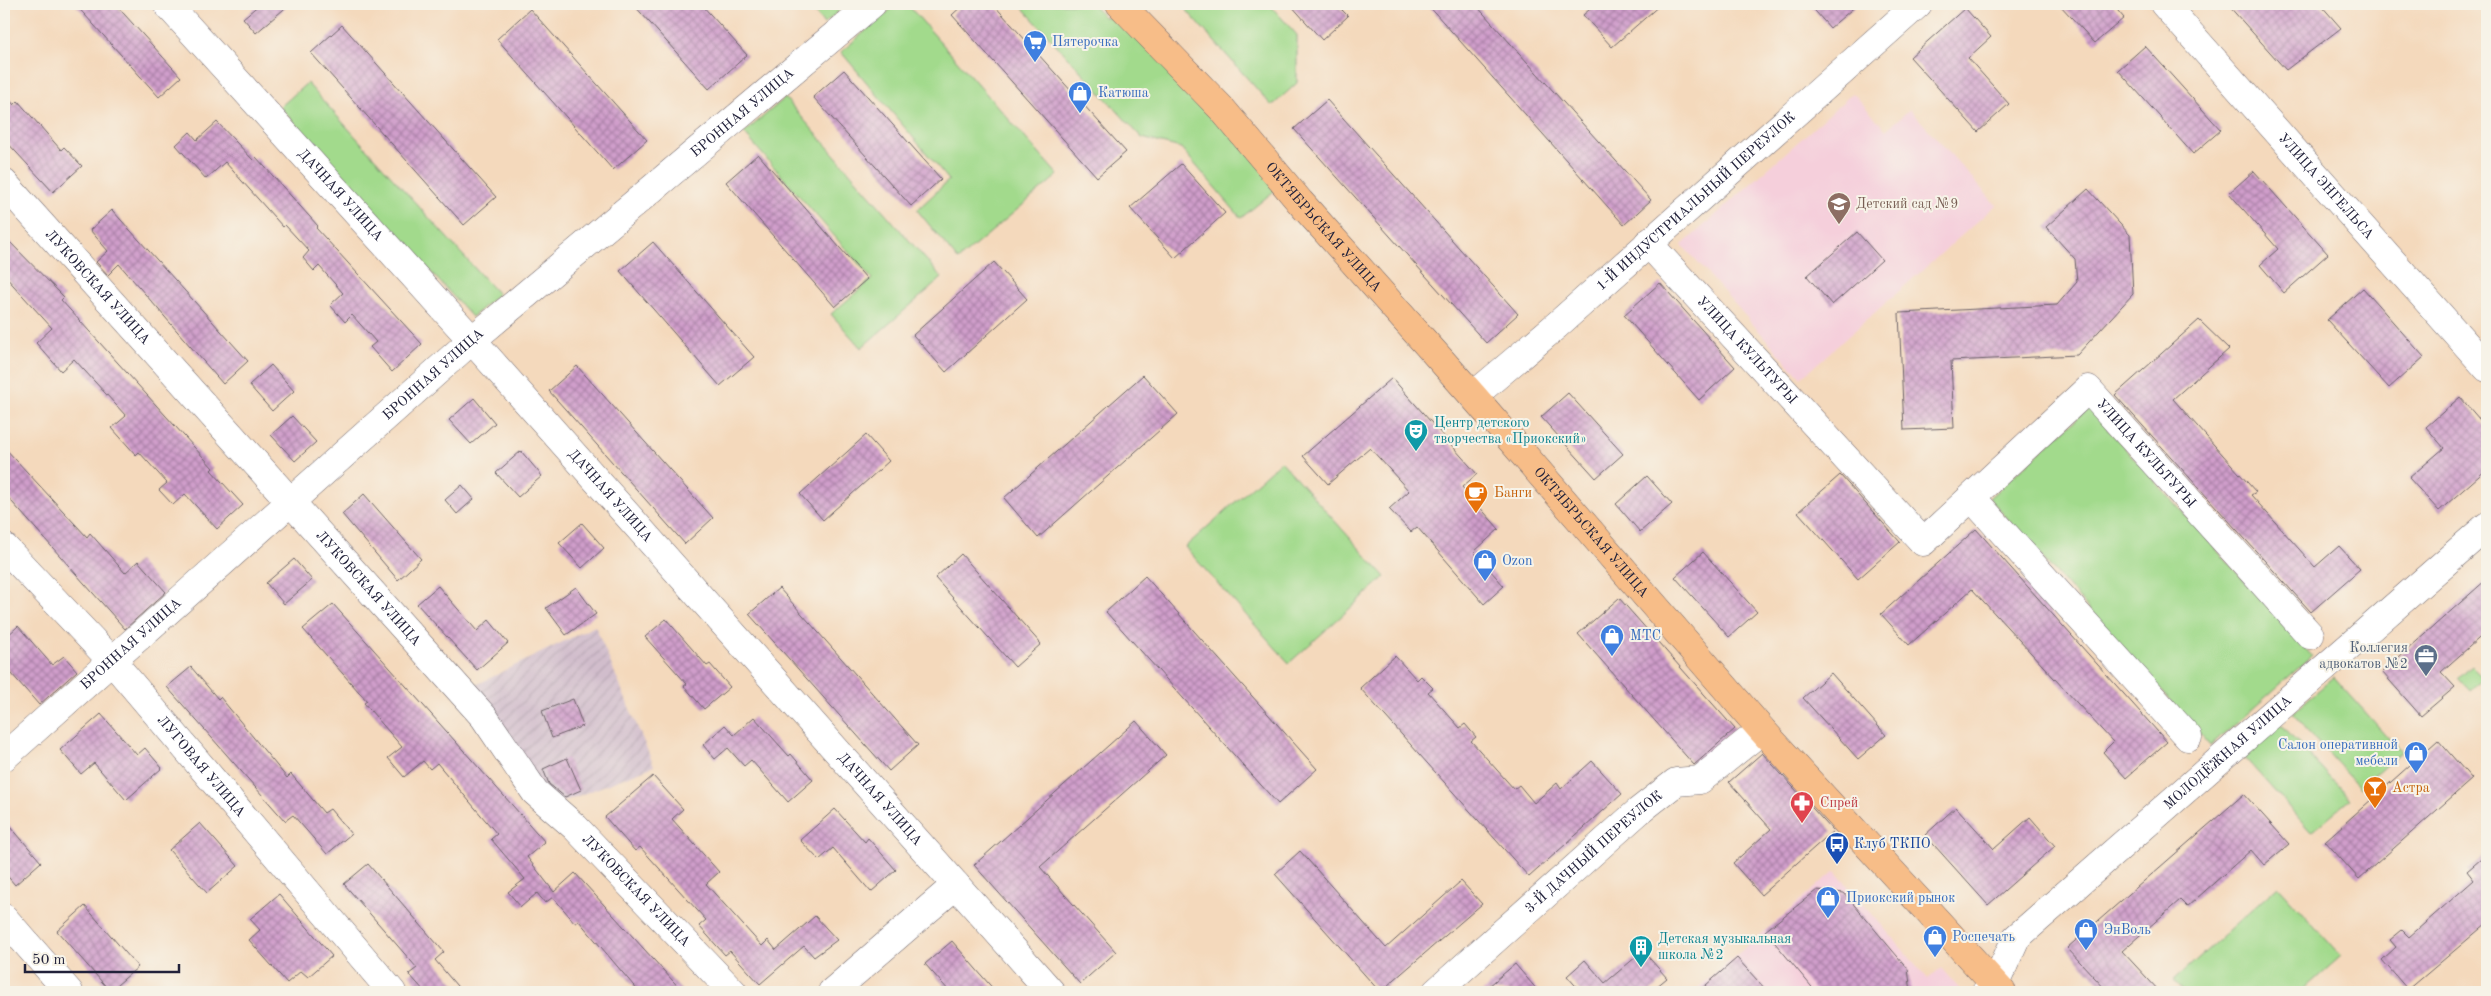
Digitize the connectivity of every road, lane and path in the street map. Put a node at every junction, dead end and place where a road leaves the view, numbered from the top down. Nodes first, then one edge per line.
1 (166, 4) edge
2 (872, 4) edge
3 (1120, 4) edge
4 (1918, 4) edge
5 (2164, 4) edge
6 (4, 183) edge
7 (1648, 243) junction
8 (472, 340) junction
9 (2487, 368) edge
10 (1473, 396) junction
11 (1972, 498) junction
12 (291, 501) junction
13 (2487, 526) edge
14 (4, 547) edge
15 (2310, 634) dead end
16 (112, 661) junction
17 (1762, 730) junction
18 (2188, 737) dead end
19 (4, 757) edge
20 (956, 885) junction
21 (4, 918) edge
22 (1994, 990) edge
23 (69, 992) edge
24 (392, 992) edge
25 (733, 992) edge
26 (832, 992) edge
27 (1051, 992) edge
28 (1436, 992) edge

1 - 8 street, ДАЧНАЯ УЛИЦА
2 - 8 street, БРОННАЯ УЛИЦА
3 - 10 main road, ОКТЯБРЬСКАЯ УЛИЦА
4 - 7 street, 1-Й ИНДУСТРИАЛЬНЫЙ ПЕРЕУЛОК
5 - 9 street, УЛИЦА ЭНГЕЛЬСА
6 - 12 street, ЛУКОВСКАЯ УЛИЦА
7 - 10 street, 1-Й ИНДУСТРИАЛЬНЫЙ ПЕРЕУЛОК
7 - 11 street, УЛИЦА КУЛЬТУРЫ
8 - 12 street, БРОННАЯ УЛИЦА
8 - 20 street, ДАЧНАЯ УЛИЦА
10 - 17 main road, ОКТЯБРЬСКАЯ УЛИЦА
11 - 15 street, УЛИЦА КУЛЬТУРЫ
11 - 18 street
12 - 16 street, БРОННАЯ УЛИЦА
12 - 25 street, ЛУКОВСКАЯ УЛИЦА
13 - 22 street, МОЛОДЁЖНАЯ УЛИЦА
14 - 16 street, ЛУГОВАЯ УЛИЦА
16 - 19 street, БРОННАЯ УЛИЦА
16 - 24 street, ЛУГОВАЯ УЛИЦА
17 - 22 main road, ОКТЯБРЬСКАЯ УЛИЦА
17 - 28 street, 3-Й ДАЧНЫЙ ПЕРЕУЛОК
20 - 26 street
20 - 27 street, ДАЧНАЯ УЛИЦА
21 - 23 street

